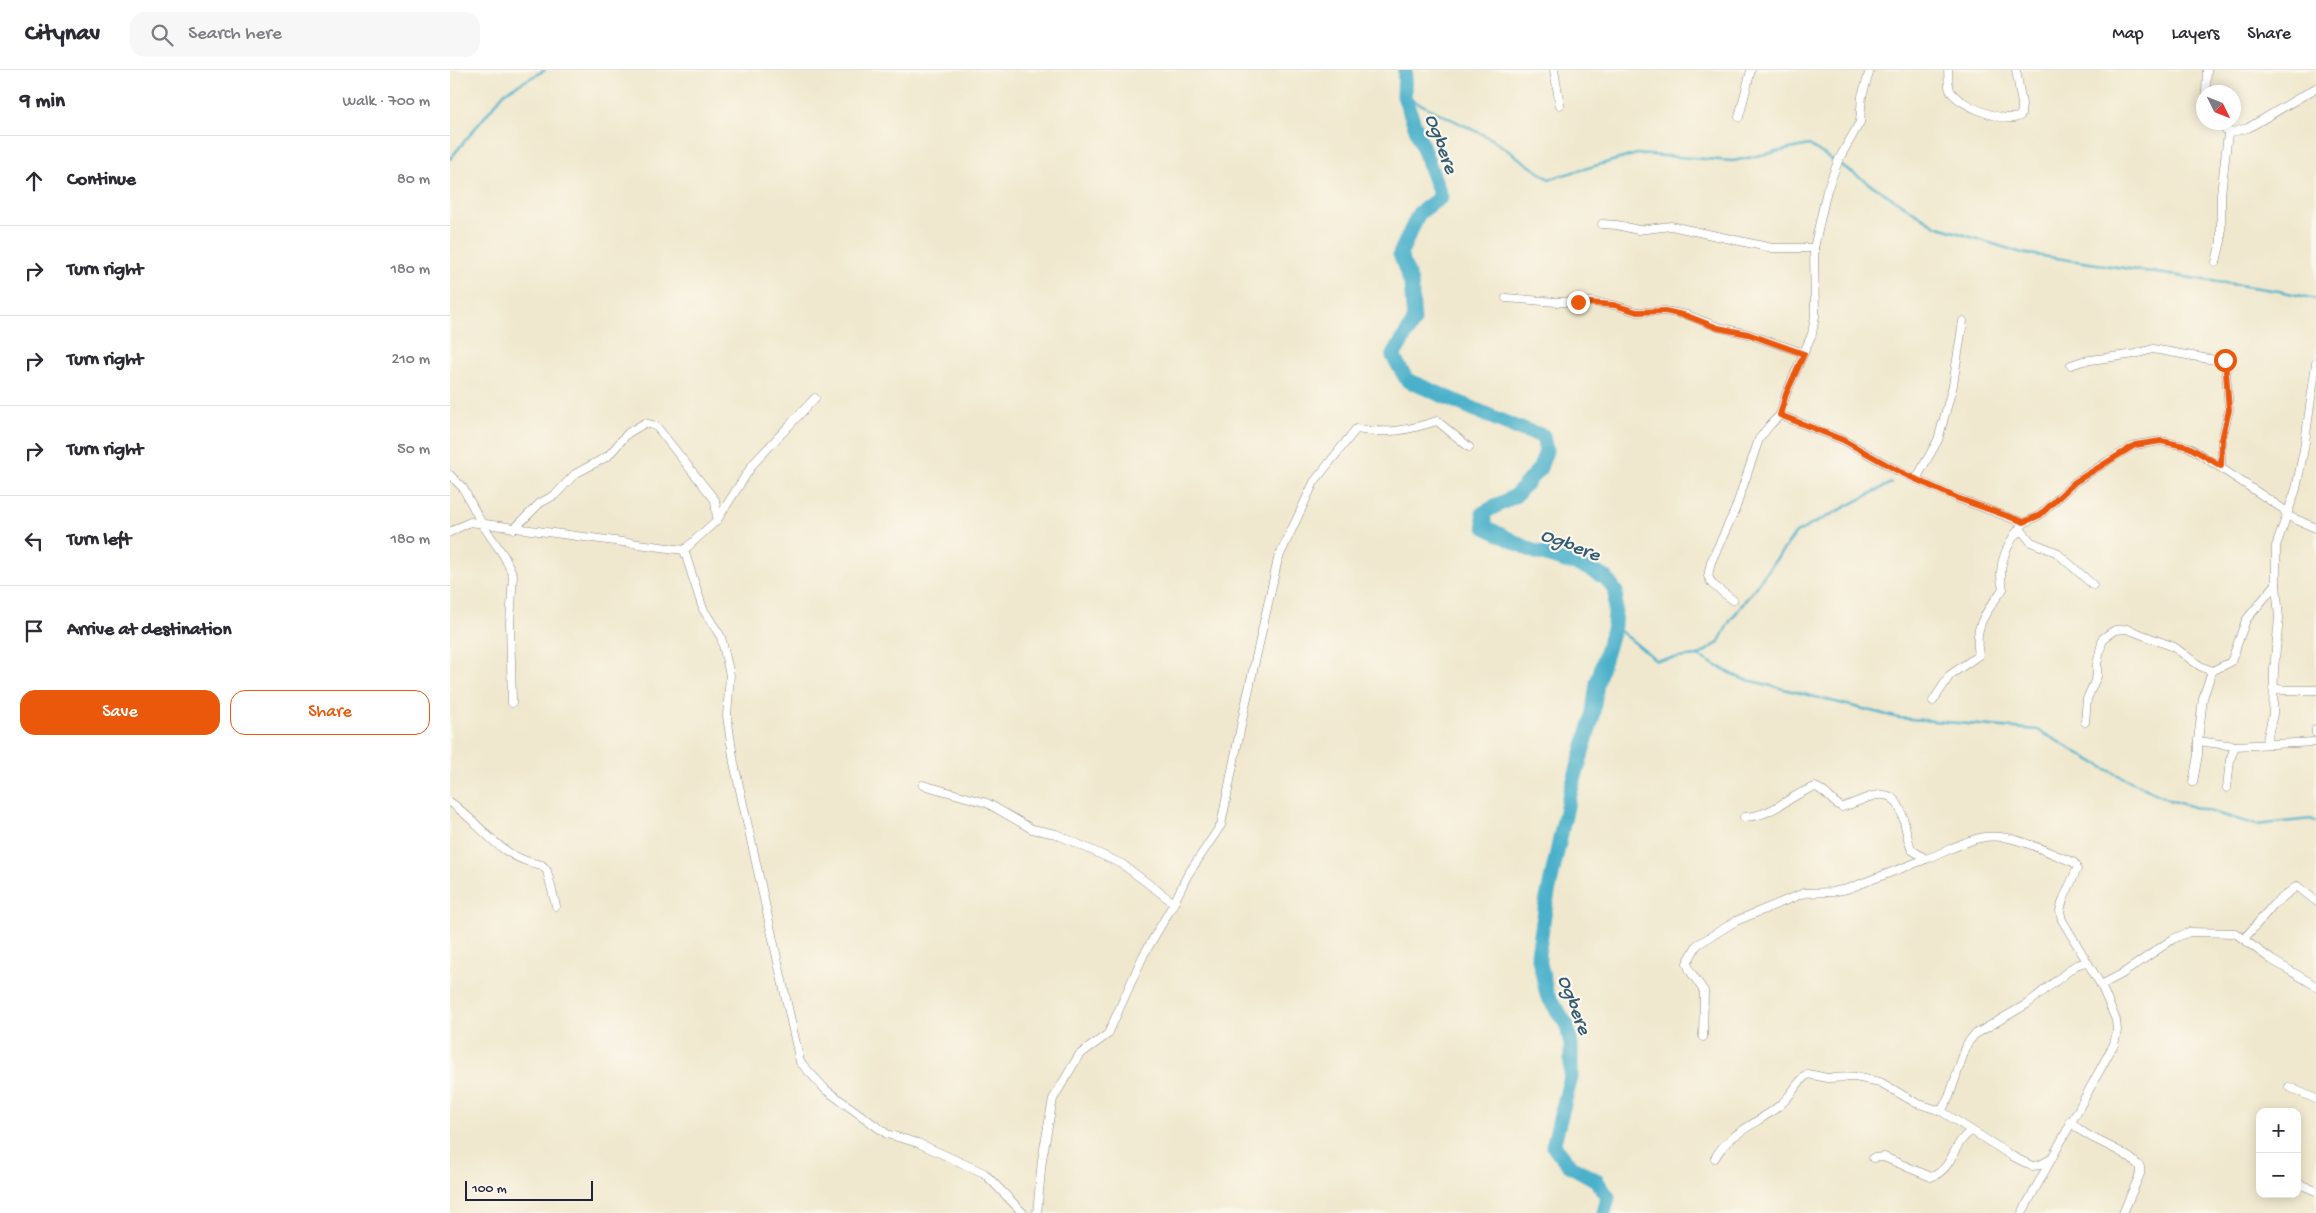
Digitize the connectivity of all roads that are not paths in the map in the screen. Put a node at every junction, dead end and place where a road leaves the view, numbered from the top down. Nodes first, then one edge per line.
1 (1554, 70) edge
2 (1751, 70) edge
3 (1870, 70) edge
4 (1948, 70) edge
5 (2016, 70) edge
6 (2208, 70) edge
7 (2207, 85) edge
8 (2316, 88) edge
9 (1560, 105) dead end
10 (1739, 117) dead end
11 (2228, 132) joint
12 (1602, 224) dead end
13 (1814, 248) junction
14 (2216, 262) dead end
15 (1506, 298) dead end
16 (1964, 321) dead end
17 (1804, 354) junction
18 (2316, 363) edge
19 (2070, 365) dead end
20 (814, 398) dead end
21 (1780, 415) junction
22 (1469, 447) dead end
23 (2221, 466) junction
24 (450, 475) edge
25 (1916, 479) junction
26 (2288, 516) junction
27 (717, 520) junction
28 (2024, 522) junction
29 (482, 524) junction
30 (2316, 528) edge
31 (514, 529) junction
32 (450, 532) edge
33 (2013, 535) junction
34 (684, 550) junction
35 (2276, 584) junction
36 (2093, 585) dead end
37 (1733, 600) dead end
38 (2212, 671) junction
39 (2273, 688) junction
40 (2316, 690) edge
41 (1933, 701) dead end
42 (512, 703) dead end
43 (2085, 722) dead end
44 (2316, 729) edge
45 (2316, 733) edge
46 (2198, 741) junction
47 (2316, 742) edge
48 (2266, 744) junction
49 (2235, 746) junction
50 (2193, 782) dead end
51 (924, 785) dead end
52 (2226, 788) dead end
53 (450, 802) edge
54 (1744, 817) dead end
55 (1926, 859) junction
56 (2316, 901) edge
57 (1174, 903) junction
58 (556, 906) dead end
59 (2244, 939) junction
60 (2087, 962) junction
61 (2101, 985) junction
62 (2316, 986) edge
63 (1703, 1037) dead end
64 (2289, 1087) dead end
65 (2316, 1099) edge
66 (1941, 1111) junction
67 (2070, 1121) junction
68 (1971, 1131) junction
69 (1715, 1158) dead end
70 (1873, 1158) dead end
71 (2049, 1160) junction
72 (2301, 1185) edge
73 (2316, 1191) edge
74 (1023, 1213) edge
75 (1037, 1213) edge
76 (2022, 1213) edge
77 (2123, 1213) edge

1 - 9 street
2 - 10 street
3 - 13 street
4 - 5 street
6 - 7 street
8 - 11 street
11 - 14 street
12 - 13 street
13 - 17 street
15 - 17 street
16 - 25 street
17 - 21 street
18 - 26 street
19 - 23 street
20 - 27 street
21 - 25 street
21 - 37 street
22 - 57 street
23 - 26 street
23 - 28 street
24 - 29 street
25 - 28 street
26 - 30 street
26 - 35 street
27 - 31 street
27 - 34 street
28 - 33 street
29 - 31 street
29 - 32 street
29 - 42 street
31 - 34 street
33 - 36 street
33 - 41 street
34 - 74 street
35 - 38 street
35 - 39 street
38 - 43 street
38 - 46 street
39 - 40 street
39 - 48 street
44 - 45 street
46 - 49 street
46 - 50 street
47 - 48 street
48 - 49 street
49 - 52 street
51 - 57 street
53 - 58 street
54 - 55 street
55 - 60 street
55 - 63 street
56 - 59 street
57 - 75 street
59 - 61 street
59 - 62 street
60 - 61 street
60 - 66 street
61 - 67 street
64 - 65 street
66 - 68 street
66 - 69 street
67 - 71 street
67 - 77 street
68 - 70 street
68 - 71 street
71 - 76 street
72 - 73 street

